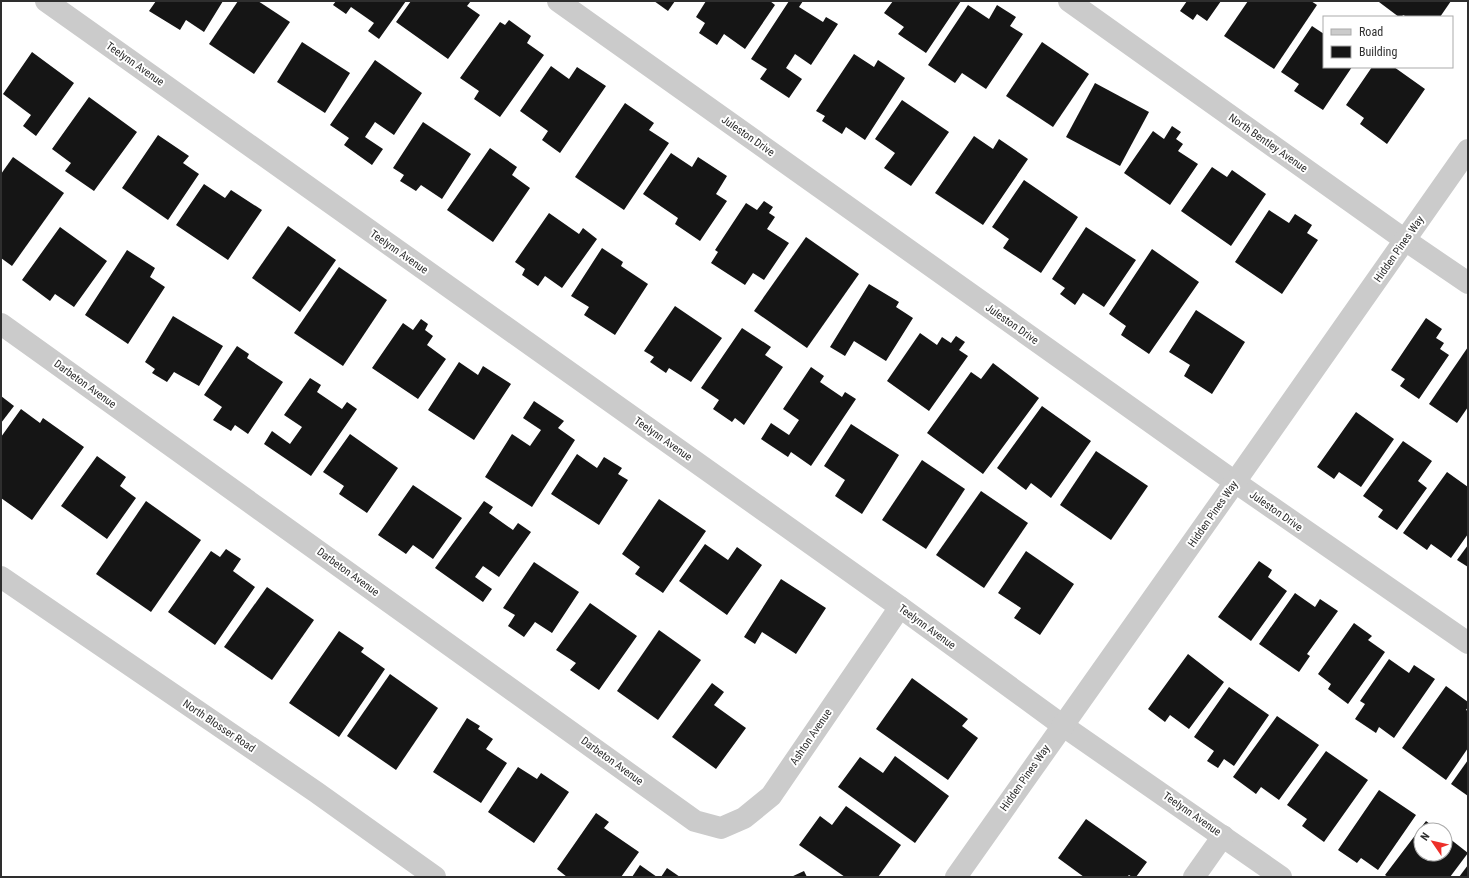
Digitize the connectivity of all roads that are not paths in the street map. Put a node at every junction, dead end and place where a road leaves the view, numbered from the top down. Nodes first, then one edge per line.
1 (46, 1) edge
2 (558, 1) edge
3 (1069, 1) edge
4 (1468, 150) edge
5 (1405, 240) junction
6 (1468, 283) edge
7 (1, 324) edge
8 (1235, 482) junction
9 (1, 577) edge
10 (900, 607) junction
11 (1468, 643) edge
12 (1062, 725) junction
13 (696, 821) joint
14 (1223, 836) junction
15 (435, 877) edge
16 (956, 877) edge
17 (1194, 877) edge
18 (1281, 877) edge

1 - 10 street, Teelynn Avenue
2 - 8 street, Juleston Drive
3 - 5 street, North Bentley Avenue
4 - 5 street, Hidden Pines Way
5 - 6 street, North Bentley Avenue
5 - 8 street, Hidden Pines Way
7 - 13 street, Darbeton Avenue
8 - 11 street, Juleston Drive
8 - 12 street, Hidden Pines Way
9 - 15 street, North Blosser Road
10 - 12 street, Teelynn Avenue
10 - 13 street, Ashton Avenue
12 - 14 street, Teelynn Avenue
12 - 16 street, Hidden Pines Way
14 - 17 street
14 - 18 street, Teelynn Avenue

